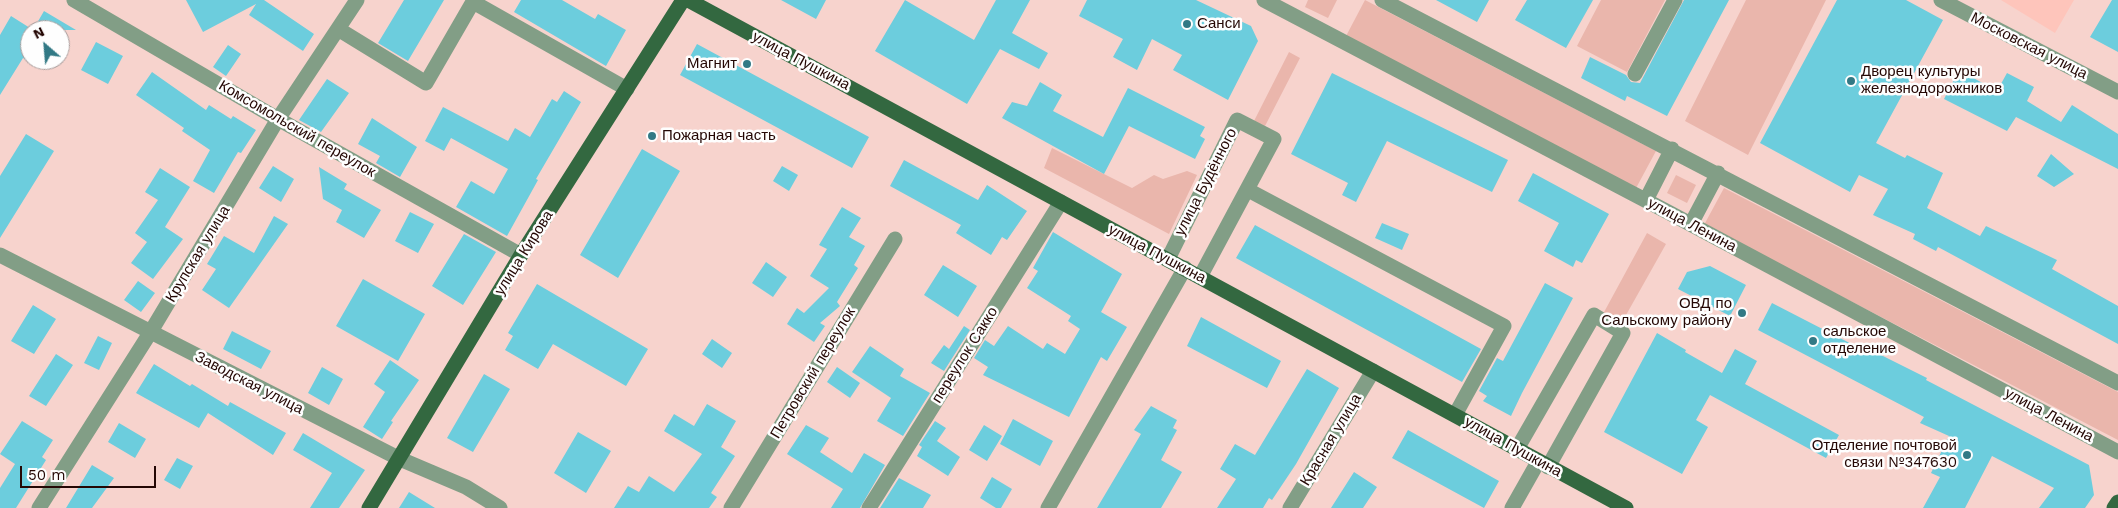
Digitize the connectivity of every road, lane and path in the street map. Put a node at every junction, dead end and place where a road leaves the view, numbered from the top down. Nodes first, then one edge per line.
1 (357, 0) edge
2 (683, 0) edge
3 (688, 0) edge
4 (1264, 0) edge
5 (1382, 0) edge
6 (1675, 0) edge
7 (1941, 0) edge
8 (78, 1) edge
9 (474, 1) edge
10 (338, 29) junction
11 (1635, 74) dead end
12 (626, 89) junction
13 (2118, 92) edge
14 (278, 119) junction
15 (1672, 149) junction
16 (1718, 173) junction
17 (1248, 190) junction
18 (1646, 200) junction
19 (1061, 202) junction
20 (1691, 224) junction
21 (895, 239) dead end
22 (0, 255) edge
23 (521, 255) junction
24 (1168, 259) junction
25 (1184, 268) junction
26 (1200, 277) junction
27 (150, 333) junction
28 (1373, 371) junction
29 (2118, 383) edge
30 (1454, 415) junction
31 (1518, 450) junction
32 (2118, 452) edge
33 (400, 459) junction
34 (1543, 464) junction
35 (2118, 502) edge
36 (39, 508) edge
37 (369, 508) edge
38 (500, 508) edge
39 (731, 508) edge
40 (869, 508) edge
41 (1048, 508) edge
42 (1290, 508) edge
43 (1512, 508) edge
44 (1626, 508) edge
45 (2114, 508) edge

1 - 10 street, Крупская улица
2 - 12 main road, улица Кирова
3 - 19 main road, улица Пушкина
4 - 18 street, улица Ленина
5 - 15 street
6 - 11 street
7 - 13 street, Московская улица
8 - 14 street, Комсомольский переулок
9 - 10 street
9 - 12 street
10 - 14 street, Крупская улица
12 - 23 main road, улица Кирова
14 - 23 street, Комсомольский переулок
14 - 27 street, Крупская улица
15 - 16 street
15 - 18 street
16 - 20 street
16 - 29 street
17 - 24 street, улица Будённого
17 - 26 street, улица Будённого
17 - 30 street
18 - 20 street, улица Ленина
19 - 24 main road, улица Пушкина
19 - 40 street, переулок Сакко
20 - 32 street, улица Ленина
21 - 39 street, Петровский переулок
22 - 27 street, Заводская улица
23 - 33 main road, улица Кирова
24 - 25 main road, улица Пушкина
25 - 26 main road, улица Пушкина
25 - 41 street
26 - 28 main road, улица Пушкина
27 - 33 street, Заводская улица
27 - 36 street, Крупская улица
28 - 30 main road, улица Пушкина
28 - 42 street, Красная улица
30 - 31 main road, улица Пушкина
31 - 34 main road, улица Пушкина
31 - 34 street
33 - 37 main road, улица Кирова
33 - 38 street, Заводская улица
34 - 43 street
34 - 44 main road, улица Пушкина
35 - 45 main road

